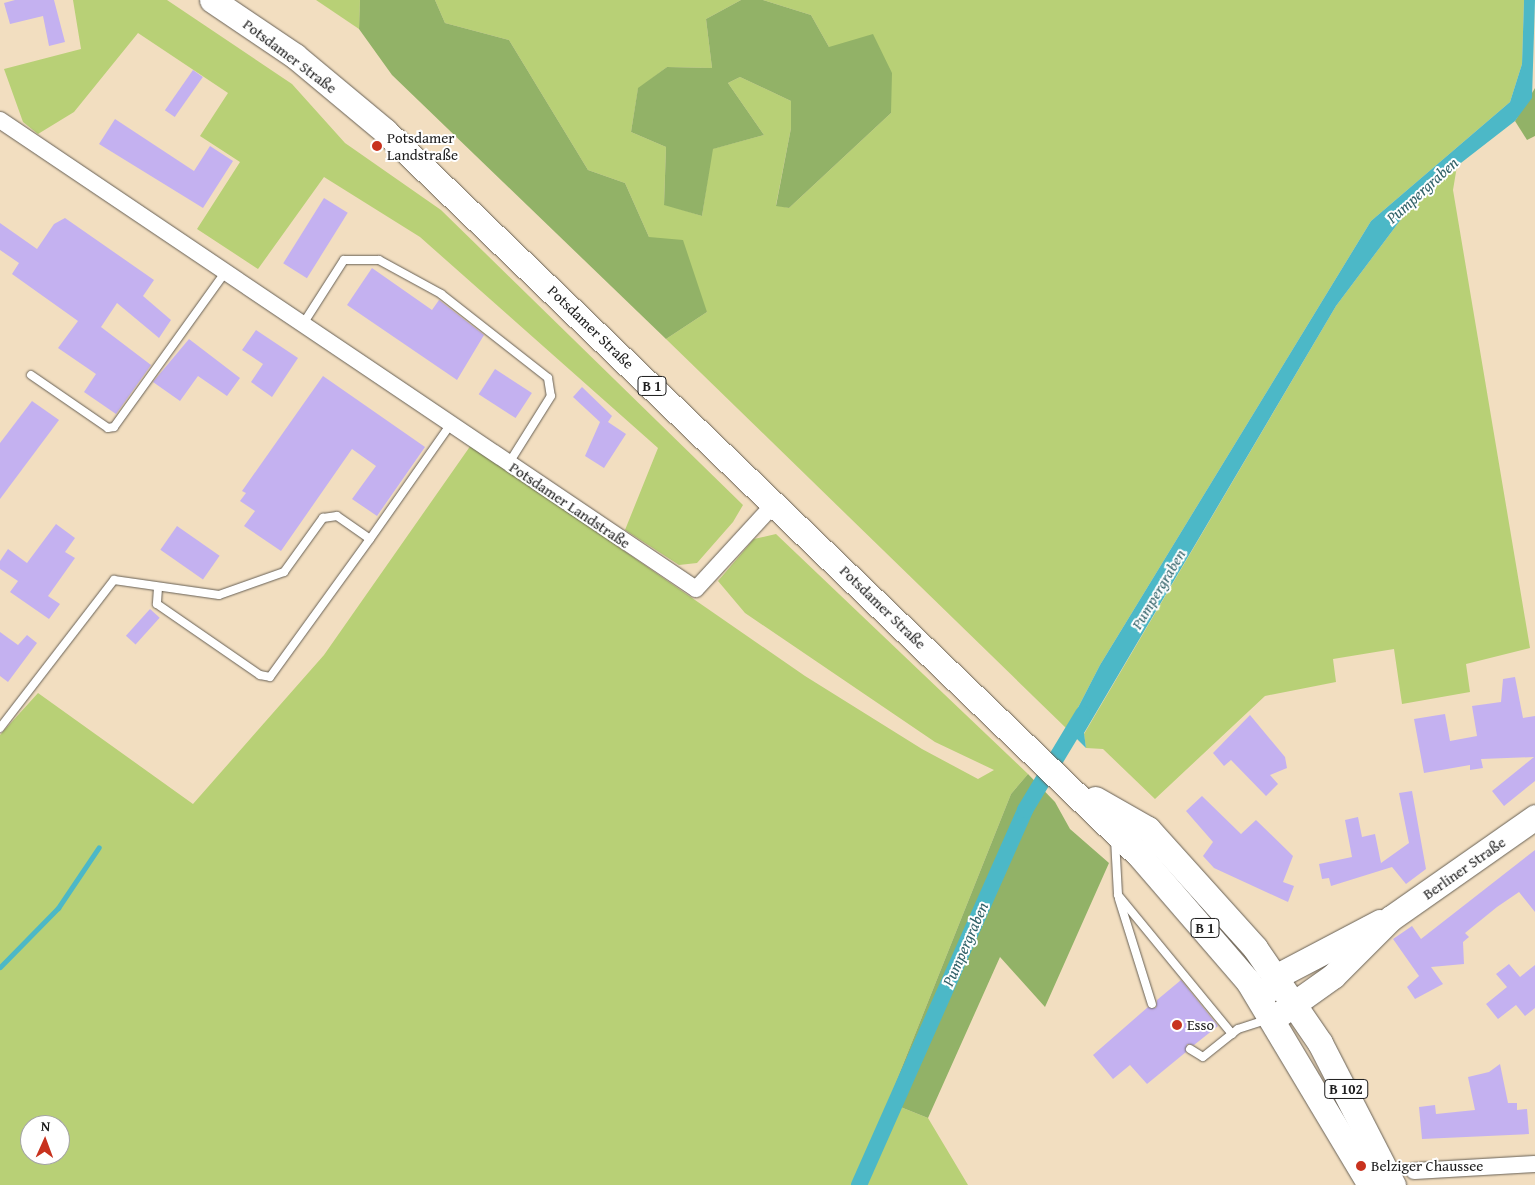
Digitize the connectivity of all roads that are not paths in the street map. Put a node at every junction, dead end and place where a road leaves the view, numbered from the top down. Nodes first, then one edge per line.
1 (212, 0) edge
2 (0, 120) edge
3 (226, 272) junction
4 (303, 324) junction
5 (31, 375) dead end
6 (450, 425) junction
7 (508, 464) junction
8 (775, 503) junction
9 (370, 539) junction
10 (158, 588) junction
11 (0, 728) edge
12 (1060, 779) junction
13 (1535, 817) edge
14 (1114, 831) junction
15 (1118, 895) junction
16 (1391, 918) junction
17 (1276, 976) junction
18 (1152, 1004) dead end
19 (1296, 1005) junction
20 (1268, 1011) junction
21 (1232, 1034) junction
22 (1190, 1049) dead end
23 (1535, 1164) edge
24 (1414, 1171) dead end
25 (1370, 1185) edge
26 (1393, 1185) edge

1 - 8 main road, Potsdamer Straße / B 1
2 - 3 street, Potsdamer Landstraße
3 - 4 street, Potsdamer Landstraße
3 - 5 lane
4 - 6 street, Potsdamer Landstraße
4 - 7 lane
6 - 7 street, Potsdamer Landstraße
6 - 9 lane
7 - 8 street, Potsdamer Landstraße
8 - 12 main road, Potsdamer Straße / B 1
9 - 10 lane
9 - 10 lane
10 - 11 lane
12 - 14 main road, Potsdamer Straße / B 1
12 - 17 main road, Potsdamer Straße / B 1
13 - 16 main road, Berliner Straße
14 - 15 lane
14 - 20 main road, Potsdamer Straße / B 1
15 - 18 lane
15 - 21 lane
16 - 17 main road, Berliner Straße
16 - 19 main road, Berliner Straße
17 - 19 main road, B 102
17 - 20 main road
19 - 20 main road, Berliner Straße
19 - 26 main road, B 102
20 - 21 lane
20 - 25 main road, B 102
21 - 22 lane
23 - 24 street

